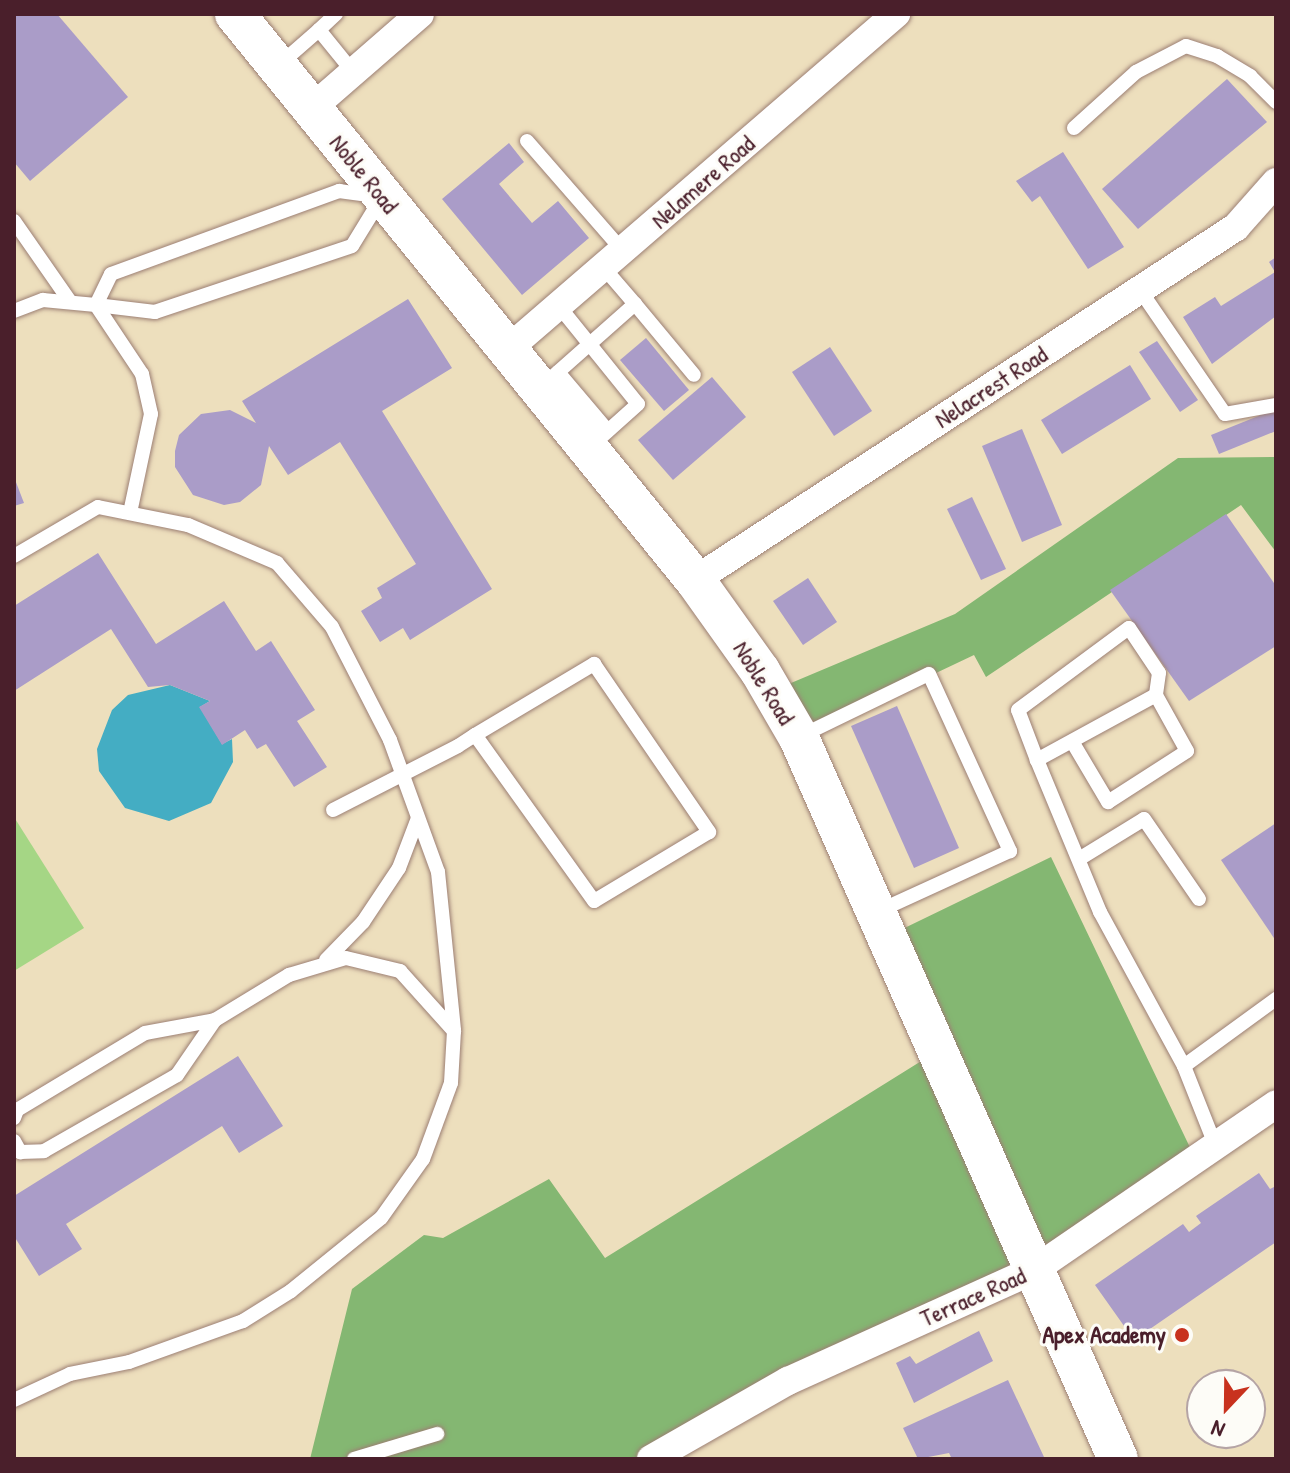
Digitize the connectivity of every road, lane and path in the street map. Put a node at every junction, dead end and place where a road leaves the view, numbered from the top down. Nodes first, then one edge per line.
1 (336, 14) edge
2 (420, 14) edge
3 (896, 14) edge
4 (239, 15) edge
5 (319, 30) junction
6 (278, 66) junction
7 (353, 72) junction
8 (1276, 102) edge
9 (312, 108) junction
10 (1074, 128) dead end
11 (527, 141) dead end
12 (1276, 182) edge
13 (382, 197) junction
14 (14, 221) edge
15 (614, 259) junction
16 (1140, 290) junction
17 (69, 300) junction
18 (635, 304) junction
19 (96, 305) junction
20 (558, 305) junction
21 (14, 311) edge
22 (589, 344) junction
23 (508, 349) junction
24 (694, 375) dead end
25 (549, 380) junction
26 (1276, 405) edge
27 (598, 440) junction
28 (130, 513) junction
29 (14, 556) edge
30 (695, 580) junction
31 (1156, 695) junction
32 (475, 735) junction
33 (799, 738) junction
34 (1073, 743) junction
35 (1037, 760) junction
36 (402, 774) junction
37 (333, 810) dead end
38 (418, 818) junction
39 (1079, 859) junction
40 (1199, 899) dead end
41 (877, 912) junction
42 (320, 965) junction
43 (1276, 999) edge
44 (215, 1020) junction
45 (454, 1031) junction
46 (1184, 1066) junction
47 (1276, 1104) edge
48 (14, 1118) edge
49 (14, 1141) edge
50 (1216, 1147) junction
51 (1034, 1270) junction
52 (14, 1400) edge
53 (437, 1434) dead end
54 (354, 1459) edge
55 (651, 1459) edge
56 (1118, 1459) edge

1 - 5 lane
2 - 7 street
3 - 15 street, Nelamere Road
4 - 6 main road, Noble Road
5 - 6 lane
5 - 7 lane
6 - 9 main road, Noble Road
7 - 9 street
8 - 10 lane
9 - 13 main road, Noble Road
11 - 15 lane
12 - 16 street, Nelacrest Road
13 - 19 lane
13 - 19 lane
13 - 23 main road, Noble Road
14 - 17 lane
15 - 18 lane
15 - 20 street, Nelamere Road
16 - 26 lane
16 - 30 street, Nelacrest Road
17 - 19 lane
17 - 21 lane
18 - 22 lane
18 - 24 lane
19 - 28 lane
20 - 22 lane
20 - 23 street, Nelamere Road
22 - 25 lane
22 - 27 lane
23 - 25 main road, Noble Road
25 - 27 main road, Noble Road
27 - 30 main road, Noble Road
28 - 29 lane
28 - 36 lane
30 - 33 main road, Noble Road
31 - 34 lane
31 - 34 lane
31 - 35 lane
32 - 32 lane
32 - 36 lane
33 - 41 main road, Noble Road
33 - 41 lane
34 - 35 lane
35 - 39 lane
36 - 37 lane
36 - 38 lane
38 - 42 lane
38 - 45 lane
39 - 40 lane
39 - 46 lane
41 - 51 main road, Noble Road
42 - 44 lane
42 - 45 lane
43 - 46 lane
44 - 48 lane
44 - 49 lane
45 - 52 lane
46 - 50 lane
47 - 50 street, Terrace Road
50 - 51 street, Terrace Road
51 - 55 street, Terrace Road
51 - 56 main road, Noble Road
53 - 54 lane

